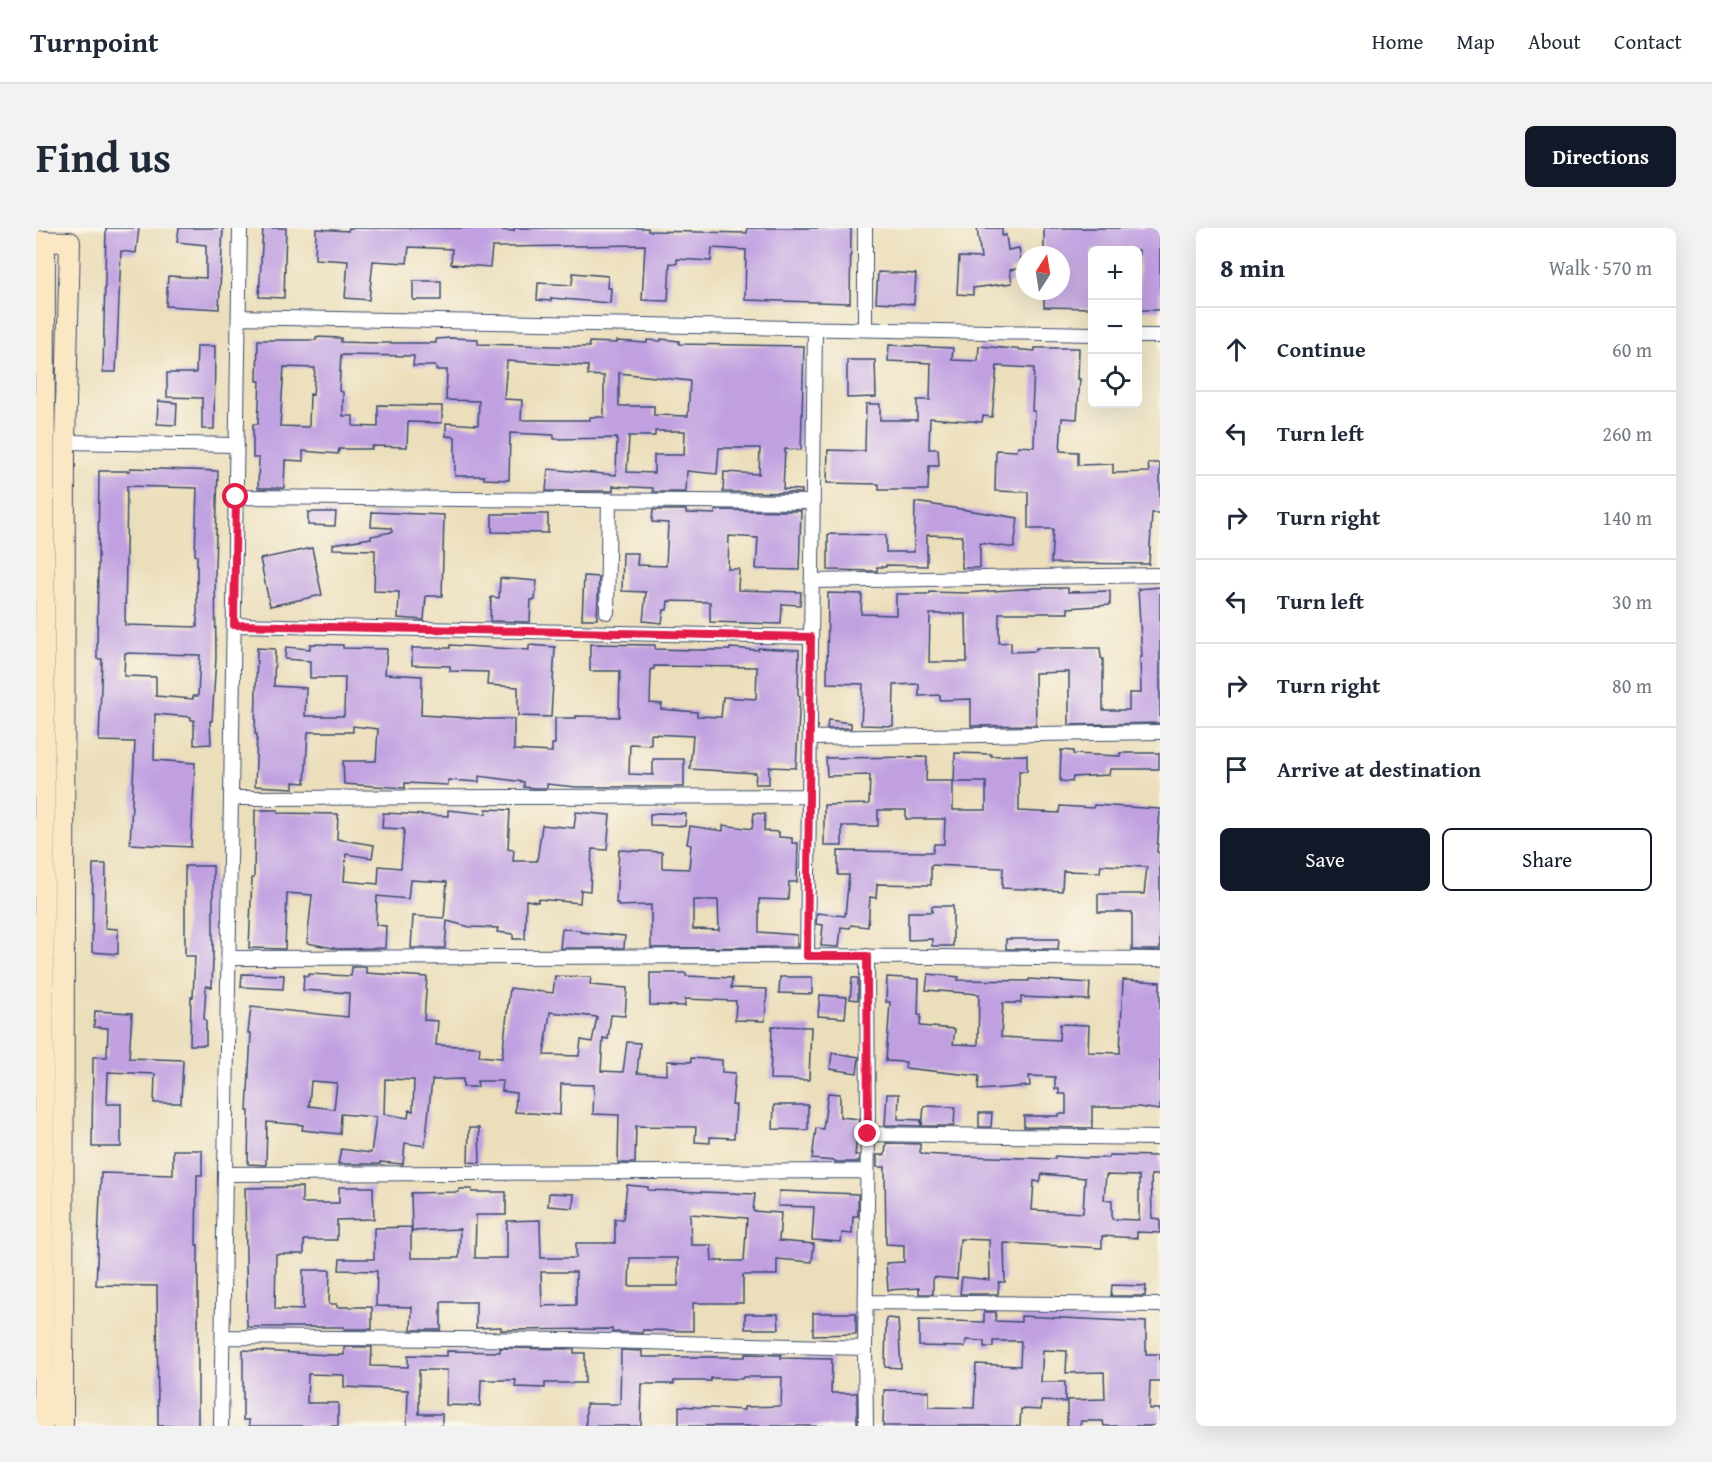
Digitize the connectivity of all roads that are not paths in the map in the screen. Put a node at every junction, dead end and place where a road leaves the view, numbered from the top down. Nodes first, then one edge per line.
1 (240, 228) edge
2 (865, 228) edge
3 (40, 241) edge
4 (40, 278) edge
5 (69, 278) junction
6 (239, 317) junction
7 (815, 328) junction
8 (865, 329) junction
9 (1088, 334) edge
10 (1142, 336) edge
11 (1160, 336) edge
12 (40, 442) edge
13 (65, 442) junction
14 (237, 445) junction
15 (236, 497) junction
16 (609, 500) junction
17 (813, 502) junction
18 (1160, 575) edge
19 (812, 581) junction
20 (607, 612) dead end
21 (40, 621) edge
22 (234, 625) junction
23 (811, 637) junction
24 (1160, 732) edge
25 (810, 738) junction
26 (809, 796) junction
27 (231, 798) junction
28 (807, 956) junction
29 (867, 956) junction
30 (229, 958) junction
31 (1160, 959) edge
32 (868, 1134) junction
33 (1160, 1138) edge
34 (867, 1171) junction
35 (225, 1174) junction
36 (866, 1302) junction
37 (1160, 1305) edge
38 (223, 1337) junction
39 (865, 1348) junction
40 (42, 1370) junction
41 (63, 1370) junction
42 (42, 1426) edge
43 (63, 1426) edge
44 (221, 1426) edge
45 (866, 1426) edge

1 - 6 street
2 - 8 street
3 - 4 main road
3 - 5 main road
4 - 5 main road
4 - 12 main road
5 - 13 main road
6 - 7 street
6 - 14 street
7 - 8 street
7 - 17 street
8 - 9 street
10 - 11 street
12 - 21 main road
13 - 14 street
13 - 41 main road
14 - 15 street
15 - 16 street
15 - 22 street
16 - 17 street
16 - 20 street
17 - 19 street
18 - 19 street
19 - 23 street
21 - 40 main road
22 - 23 street
22 - 27 street
23 - 25 street
24 - 25 street
25 - 26 street
26 - 27 street
26 - 28 street
27 - 30 street
28 - 29 street
28 - 30 street
29 - 31 street
29 - 32 street
30 - 35 street
32 - 33 street
32 - 34 street
34 - 35 street
34 - 36 street
35 - 38 street
36 - 37 street
36 - 39 street
38 - 39 street
38 - 44 street
39 - 45 street
40 - 41 main road
40 - 42 main road
41 - 43 main road

